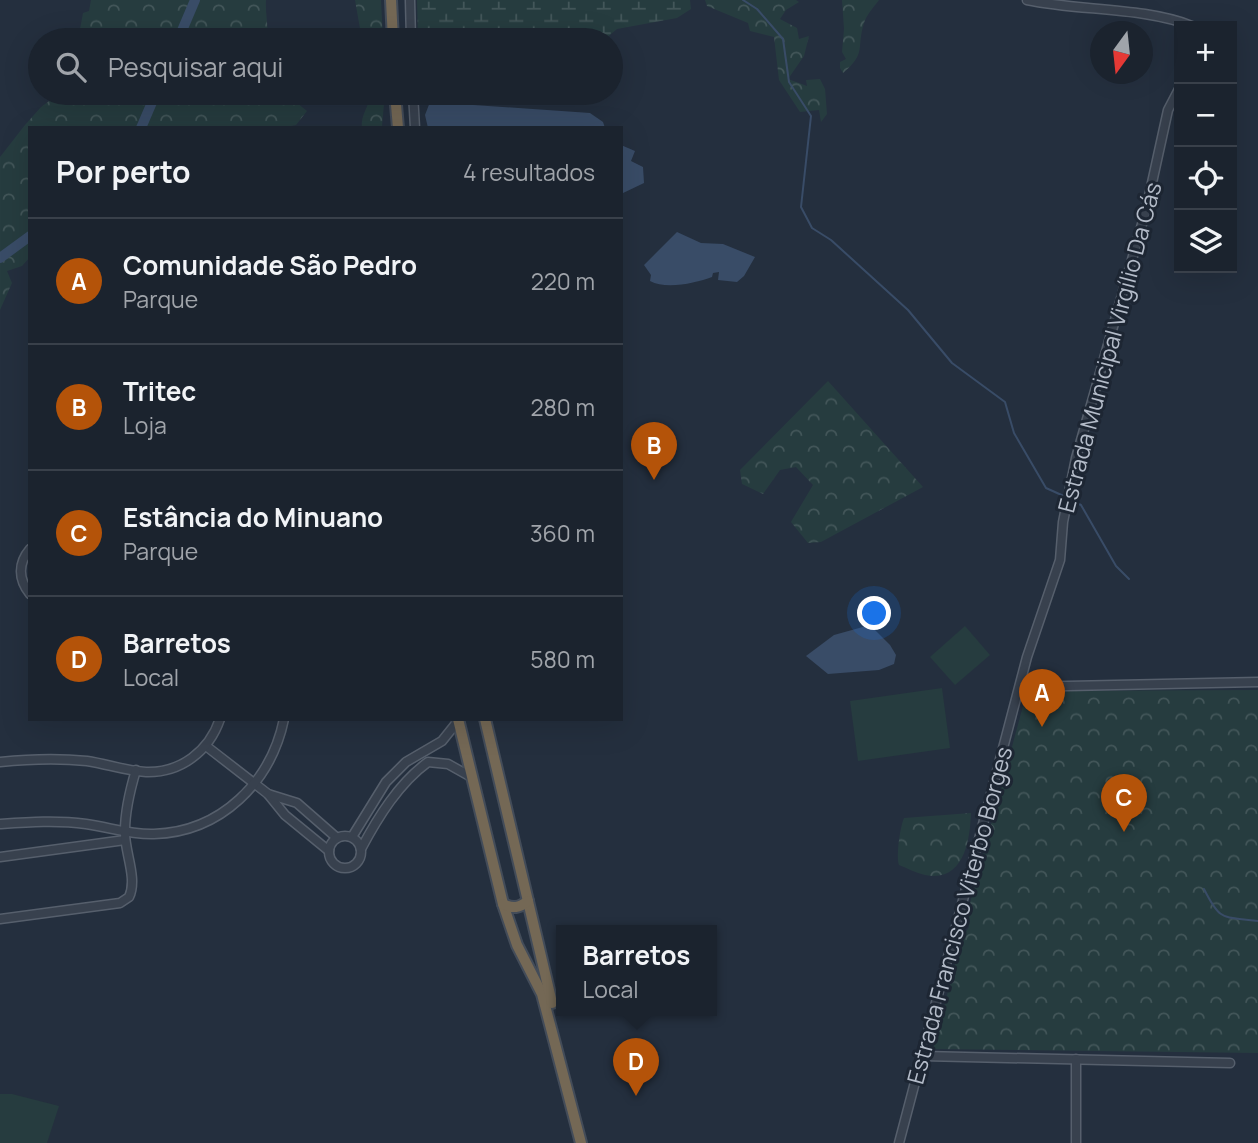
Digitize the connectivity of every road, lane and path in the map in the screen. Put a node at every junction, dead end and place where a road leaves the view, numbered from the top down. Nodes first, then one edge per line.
1 (393, 0) edge
2 (410, 0) edge
3 (1027, 0) edge
4 (1174, 21) edge
5 (394, 28) edge
6 (411, 28) edge
7 (1174, 99) edge
8 (398, 105) edge
9 (414, 105) edge
10 (400, 126) edge
11 (415, 126) edge
12 (28, 552) edge
13 (28, 591) edge
14 (1258, 682) edge
15 (1020, 687) junction
16 (219, 721) edge
17 (283, 721) edge
18 (457, 721) edge
19 (458, 721) edge
20 (485, 721) edge
21 (206, 746) junction
22 (0, 762) edge
23 (136, 771) junction
24 (473, 778) junction
25 (255, 784) junction
26 (268, 794) junction
27 (0, 824) edge
28 (125, 836) junction
29 (352, 837) junction
30 (337, 838) junction
31 (361, 849) junction
32 (329, 851) junction
33 (0, 857) edge
34 (528, 901) junction
35 (502, 904) junction
36 (0, 919) edge
37 (923, 1056) junction
38 (1076, 1059) junction
39 (1230, 1063) dead end
40 (580, 1143) edge
41 (586, 1143) edge
42 (899, 1143) edge
43 (1076, 1143) edge

1 - 5 highway
2 - 6 street
3 - 4 street
7 - 15 street, Estrada Municipal Virgílio Da Cás
8 - 10 highway
9 - 11 street
12 - 13 street
14 - 15 street
15 - 37 street, Estrada Francisco Viterbo Borges
16 - 21 street
17 - 25 street
18 - 29 street
19 - 24 highway
20 - 34 highway
21 - 23 street
21 - 25 street
22 - 23 street
23 - 28 street
24 - 31 street
24 - 35 highway
25 - 26 street
25 - 28 street
26 - 30 street
26 - 32 street
27 - 28 street
28 - 33 street
28 - 36 street
29 - 30 street
29 - 31 street
30 - 32 street
31 - 32 street
34 - 35 highway
34 - 41 highway
35 - 40 highway
37 - 38 street
37 - 42 street, Estrada Francisco Viterbo Borges
38 - 39 street
38 - 43 street

